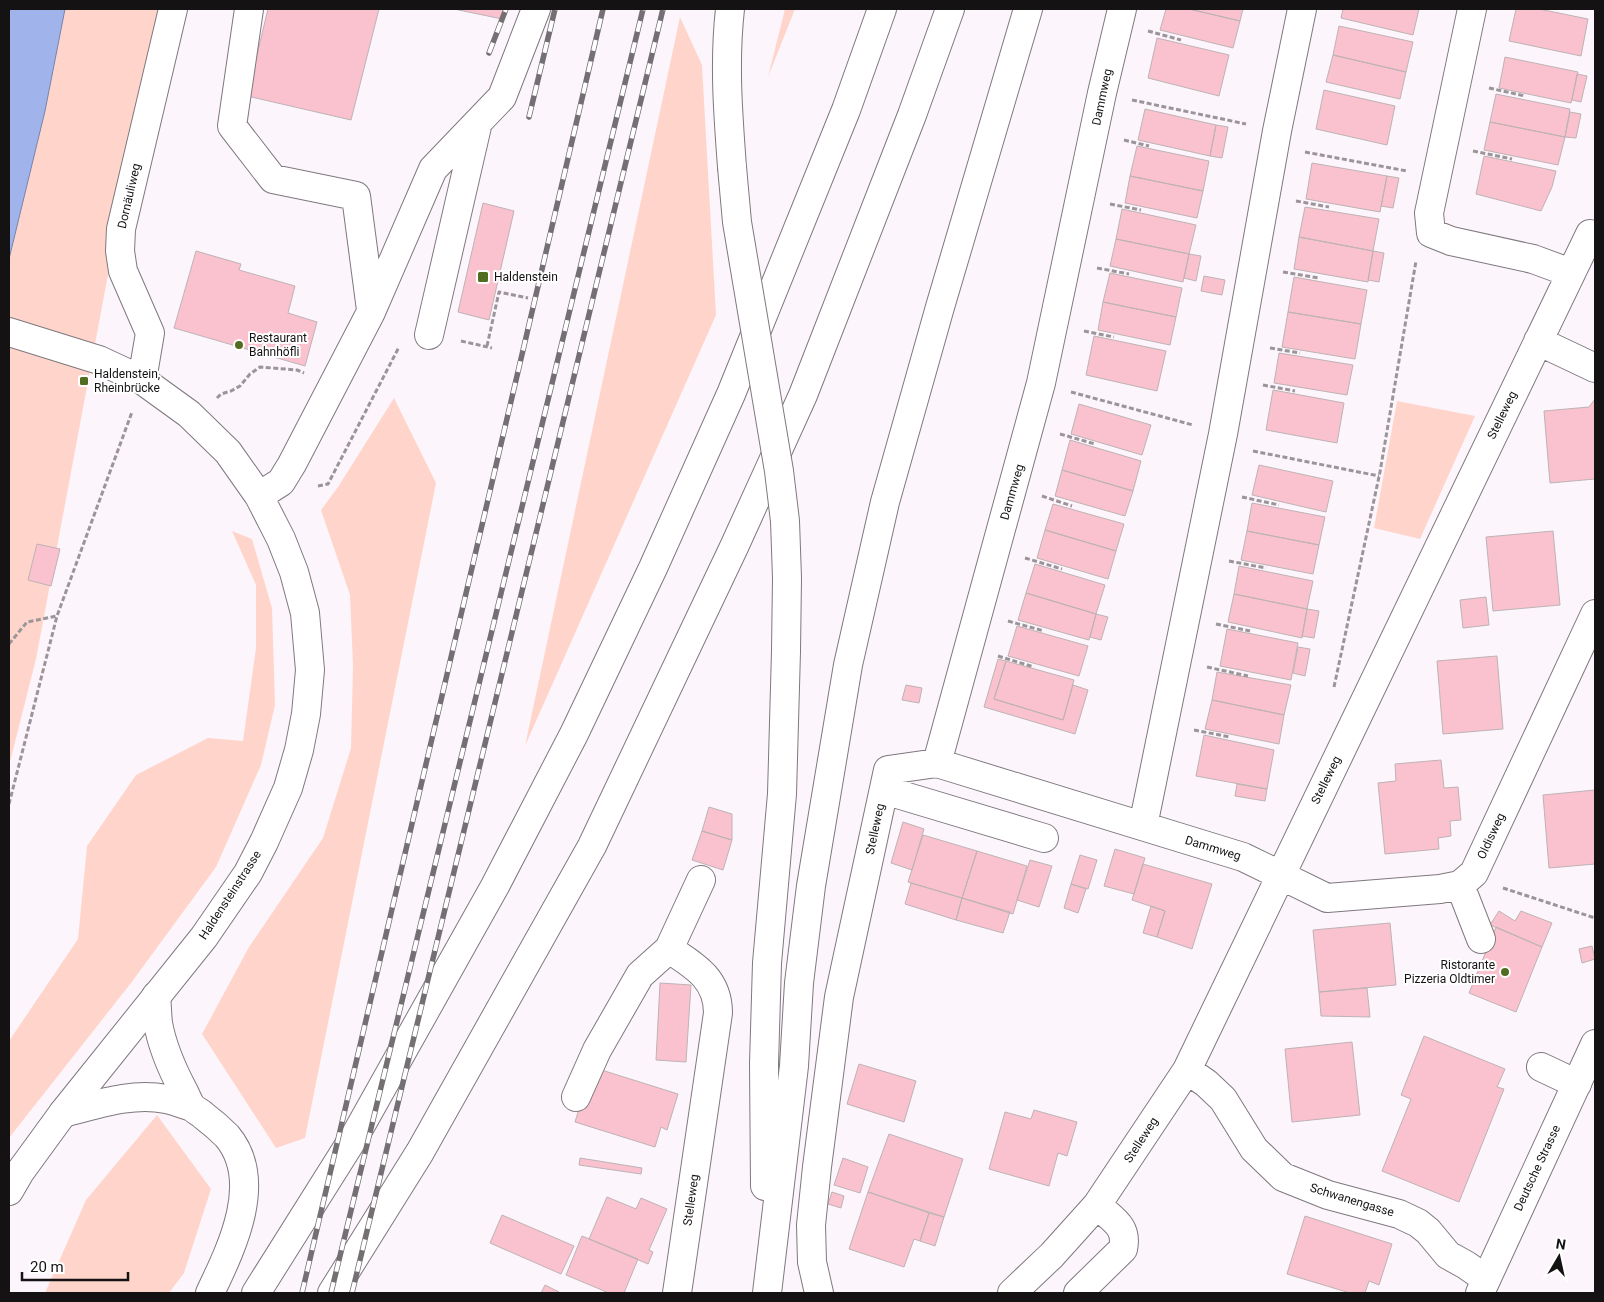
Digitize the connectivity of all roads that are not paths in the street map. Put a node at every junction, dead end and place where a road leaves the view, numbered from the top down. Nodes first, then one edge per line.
1 (173, 9) edge
2 (249, 9) edge
3 (536, 9) edge
4 (730, 9) edge
5 (882, 9) edge
6 (950, 9) edge
7 (1028, 9) edge
8 (1122, 9) edge
9 (1302, 9) edge
10 (1472, 9) edge
11 (478, 122) junction
12 (1590, 234) dead end
13 (1571, 273) junction
14 (371, 312) junction
15 (9, 332) edge
16 (429, 335) road end
17 (1538, 341) junction
18 (1595, 368) edge
19 (142, 380) junction
20 (259, 496) junction
21 (1595, 614) edge
22 (937, 763) junction
23 (884, 790) junction
24 (1143, 826) junction
25 (1044, 838) dead end
26 (1280, 876) junction
27 (1467, 879) junction
28 (701, 880) dead end
29 (1481, 939) dead end
30 (669, 949) junction
31 (156, 996) junction
32 (1595, 1044) edge
33 (1541, 1067) dead end
34 (1187, 1070) junction
35 (1577, 1084) junction
36 (576, 1097) dead end
37 (192, 1107) junction
38 (63, 1114) junction
39 (9, 1191) edge
40 (1097, 1205) junction
41 (1483, 1286) edge
42 (210, 1293) edge
43 (256, 1293) edge
44 (332, 1293) edge
45 (677, 1293) edge
46 (819, 1293) edge
47 (1012, 1293) edge
48 (1078, 1293) edge

1 - 19 main road, Dornäuliweg
2 - 14 main road
3 - 11 main road
4 - 7 main road, bridge
5 - 43 main road
6 - 44 main road
8 - 22 main road, Dammweg
9 - 24 main road
10 - 13 main road
11 - 14 main road
11 - 16 main road
12 - 13 main road, Stelleweg
13 - 17 main road, Stelleweg
14 - 20 main road
15 - 19 main road, Haldensteinstrasse
17 - 18 main road
17 - 26 main road, Stelleweg
19 - 20 main road, Haldensteinstrasse
20 - 31 main road, Haldensteinstrasse
21 - 27 main road, Oldisweg
22 - 23 main road, Stelleweg
22 - 24 main road, Dammweg
23 - 25 main road
23 - 46 main road, Stelleweg
24 - 26 main road, Dammweg
26 - 27 main road
26 - 34 main road, Stelleweg
27 - 29 main road
28 - 30 main road
30 - 36 main road
30 - 45 main road, Stelleweg
31 - 37 main road
31 - 38 main road, Haldensteinstrasse
32 - 35 main road, Deutsche Strasse
33 - 35 main road
34 - 40 main road, Stelleweg
34 - 41 main road, Schwanengasse
35 - 41 main road, Deutsche Strasse
37 - 38 main road
37 - 42 main road
38 - 39 main road, Haldensteinstrasse
40 - 47 main road, Stelleweg
40 - 48 main road

